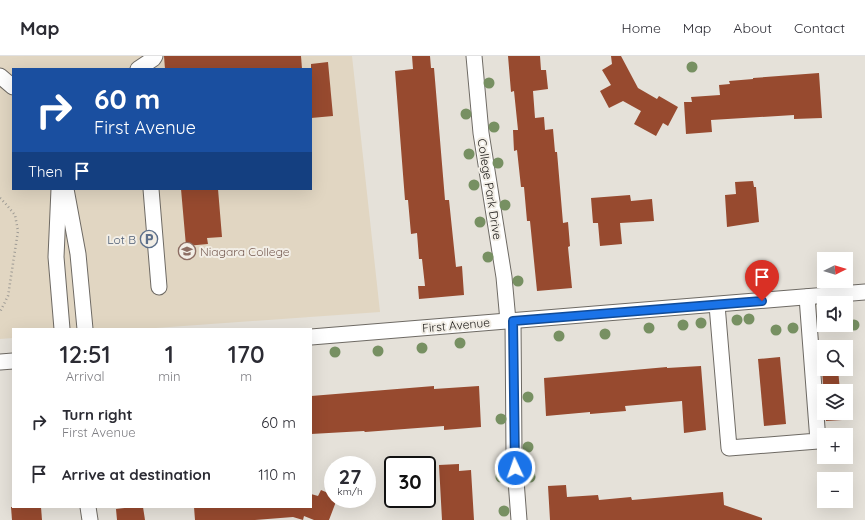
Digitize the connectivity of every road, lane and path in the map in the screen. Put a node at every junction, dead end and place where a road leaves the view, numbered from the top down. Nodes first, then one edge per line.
1 (474, 56) edge
2 (156, 61) edge
3 (140, 68) edge
4 (0, 76) edge
5 (12, 86) edge
6 (59, 190) edge
7 (66, 190) edge
8 (151, 190) edge
9 (0, 198) edge
10 (159, 287) dead end
11 (865, 292) edge
12 (807, 297) junction
13 (717, 305) junction
14 (0, 312) edge
15 (511, 321) junction
16 (62, 328) edge
17 (85, 328) edge
18 (312, 337) edge
19 (12, 361) edge
20 (0, 362) edge
21 (88, 508) edge
22 (90, 520) edge
23 (519, 520) edge

1 - 15 street, College Park Drive
2 - 3 street
4 - 5 street
6 - 16 street
7 - 17 street
8 - 10 street
9 - 14 path
11 - 12 street, First Avenue
12 - 13 street, First Avenue
12 - 13 street
13 - 15 street, First Avenue
15 - 18 street, First Avenue
15 - 23 street, College Park Drive
19 - 20 street
21 - 22 street

